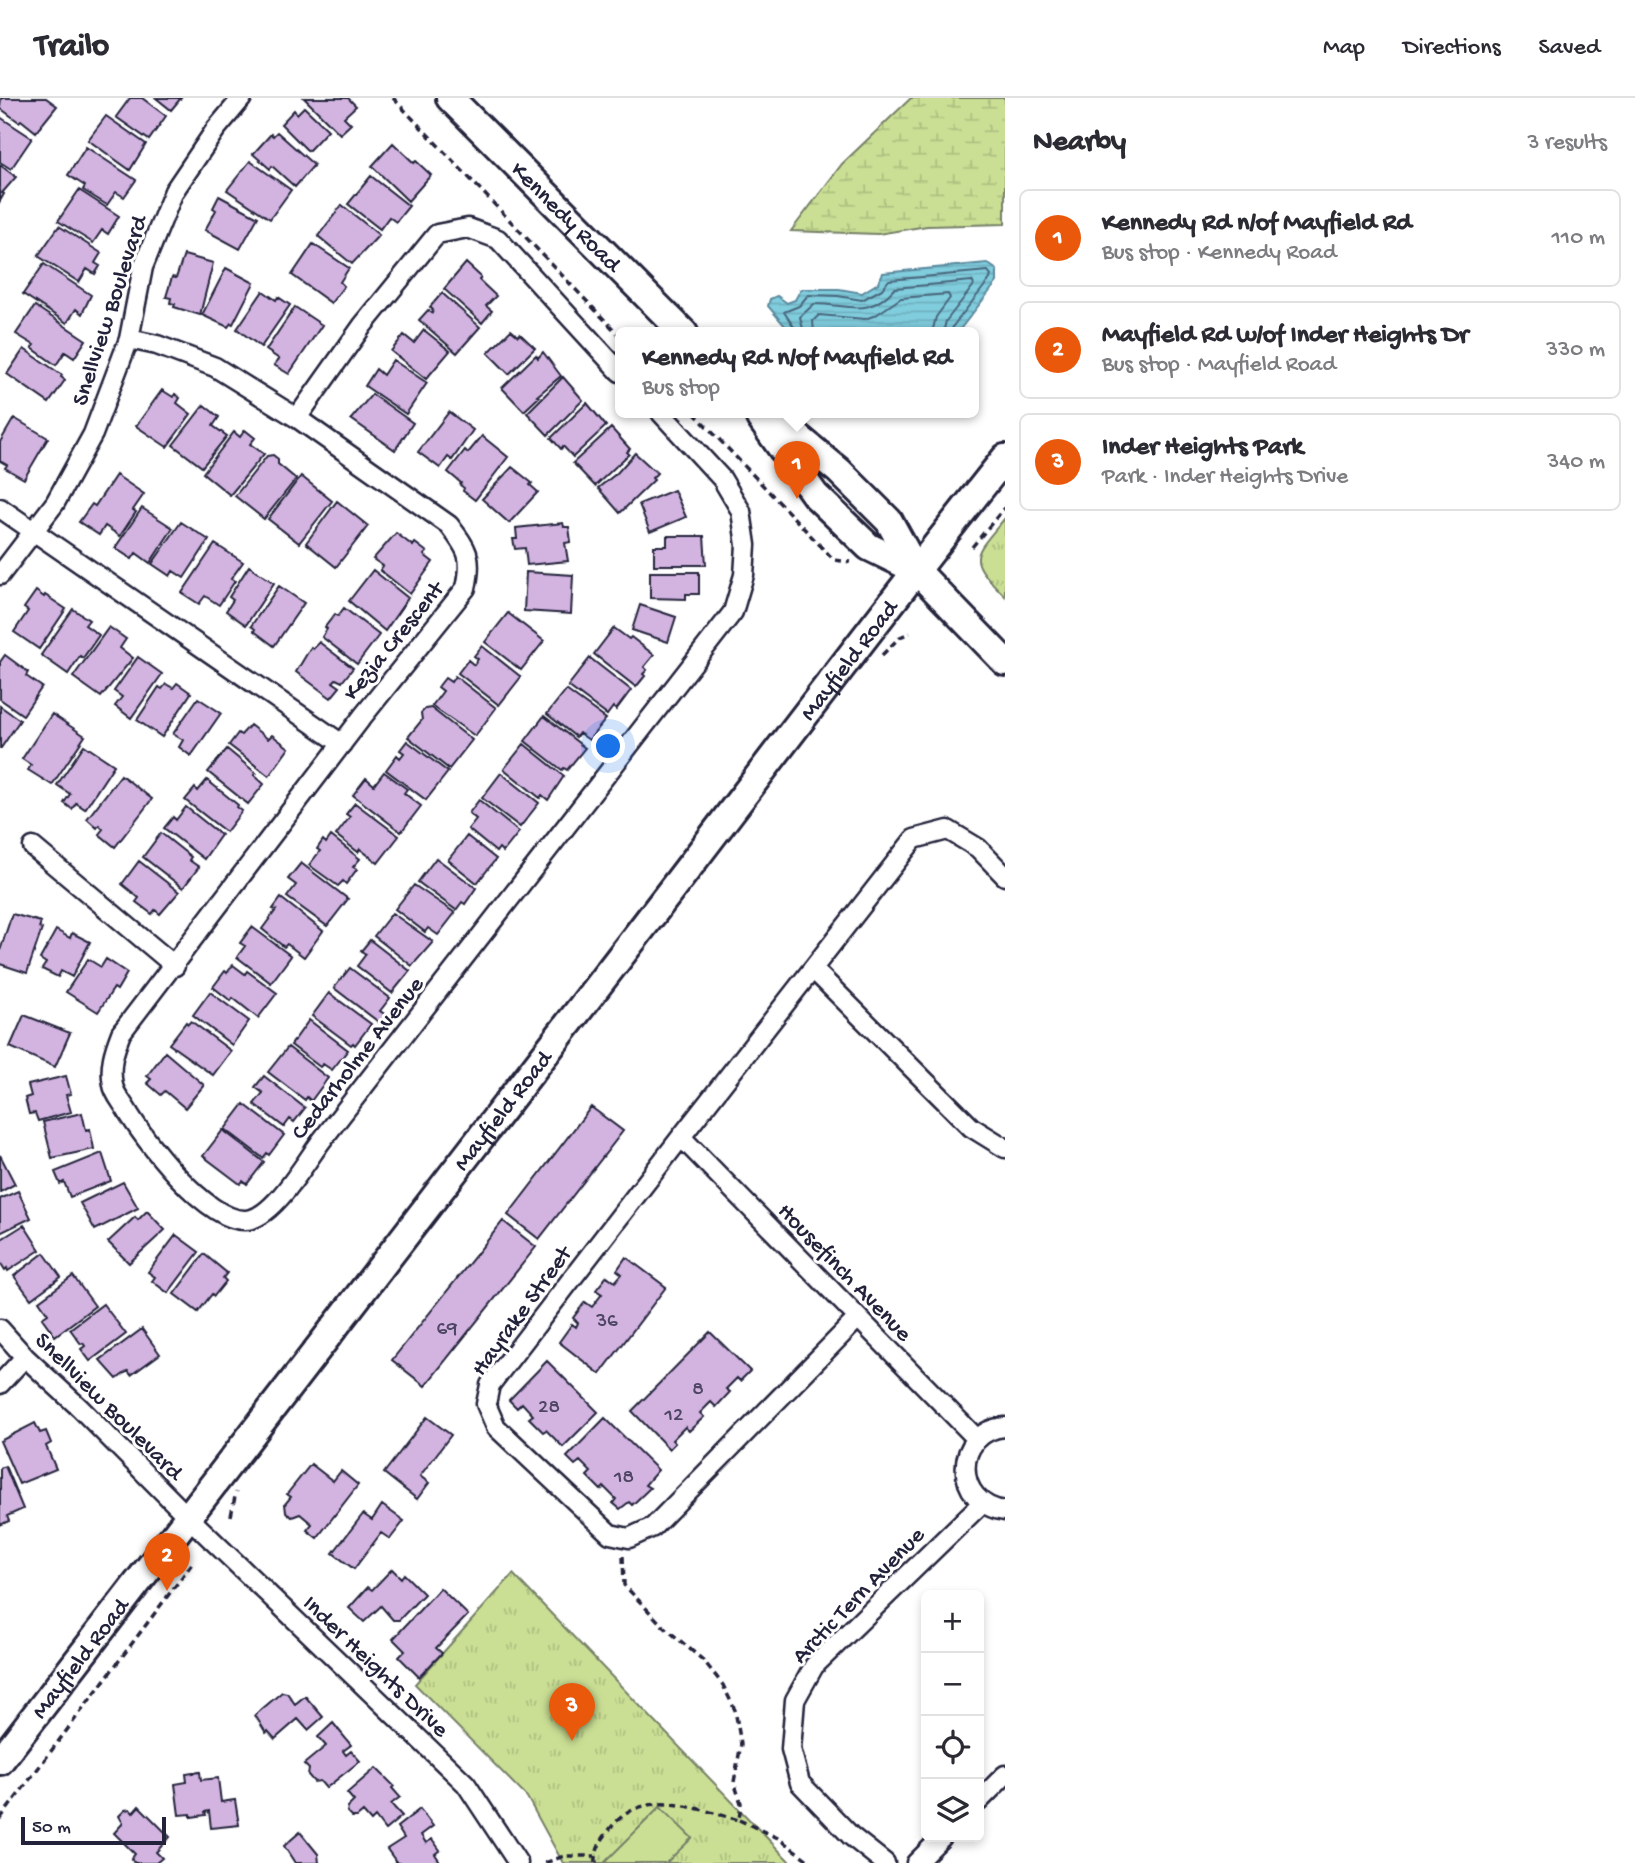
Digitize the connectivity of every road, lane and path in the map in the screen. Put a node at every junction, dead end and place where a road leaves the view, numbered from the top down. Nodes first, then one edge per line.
1 (242, 98) edge
2 (393, 98) edge
3 (450, 98) edge
4 (678, 327) edge
5 (615, 331) edge
6 (129, 339) junction
7 (615, 367) edge
8 (297, 418) junction
9 (666, 418) edge
10 (699, 418) edge
11 (761, 418) edge
12 (775, 418) edge
13 (1005, 458) edge
14 (1005, 507) edge
15 (0, 508) edge
16 (33, 530) junction
17 (972, 547) dead end
18 (856, 562) dead end
19 (916, 570) junction
20 (0, 575) edge
21 (1005, 662) edge
22 (342, 744) junction
23 (33, 847) dead end
24 (1005, 876) edge
25 (175, 966) junction
26 (813, 969) junction
27 (681, 1137) junction
28 (1005, 1148) edge
29 (858, 1318) junction
30 (0, 1329) edge
31 (25, 1357) junction
32 (0, 1384) edge
33 (1005, 1427) edge
34 (977, 1439) junction
35 (982, 1503) junction
36 (1005, 1511) edge
37 (186, 1515) junction
38 (623, 1536) junction
39 (194, 1561) dead end
40 (0, 1762) edge
41 (1005, 1775) edge
42 (984, 1796) edge
43 (0, 1819) edge
44 (739, 1820) junction
45 (937, 1842) edge
46 (595, 1856) junction
47 (518, 1863) edge
48 (545, 1863) edge
49 (596, 1863) edge
50 (811, 1863) edge
51 (885, 1863) edge
52 (916, 1863) edge

1 - 6 street, Snellview Boulevard
2 - 5 path
3 - 4 main road, Kennedy Road
6 - 8 street, Kezia Crescent
6 - 16 street, Snellview Boulevard
7 - 8 street
8 - 22 street, Kezia Crescent
9 - 25 street, Cedarholme Avenue
10 - 18 path
11 - 19 main road
12 - 19 main road
13 - 19 main road, Mayfield Road
14 - 17 path
15 - 16 street
16 - 20 street, Snellview Boulevard
16 - 22 street
19 - 21 main road
19 - 37 main road, Mayfield Road
22 - 25 street, Cedarholme Avenue
23 - 25 street
24 - 26 street, Hayrake Street
26 - 27 street, Hayrake Street
26 - 28 street
27 - 29 street, Housefinch Avenue
27 - 38 street, Hayrake Street
29 - 34 street, Housefinch Avenue
29 - 38 street
30 - 31 street, Snellview Boulevard
31 - 32 street
31 - 37 street, Snellview Boulevard
33 - 34 street
34 - 35 street
35 - 36 street
35 - 51 street, Arctic Tern Avenue
37 - 40 main road, Mayfield Road
37 - 47 street, Inder Heights Drive
38 - 44 path
39 - 43 path
41 - 42 street
44 - 46 path
44 - 50 path
45 - 52 street
46 - 48 path
46 - 49 path

